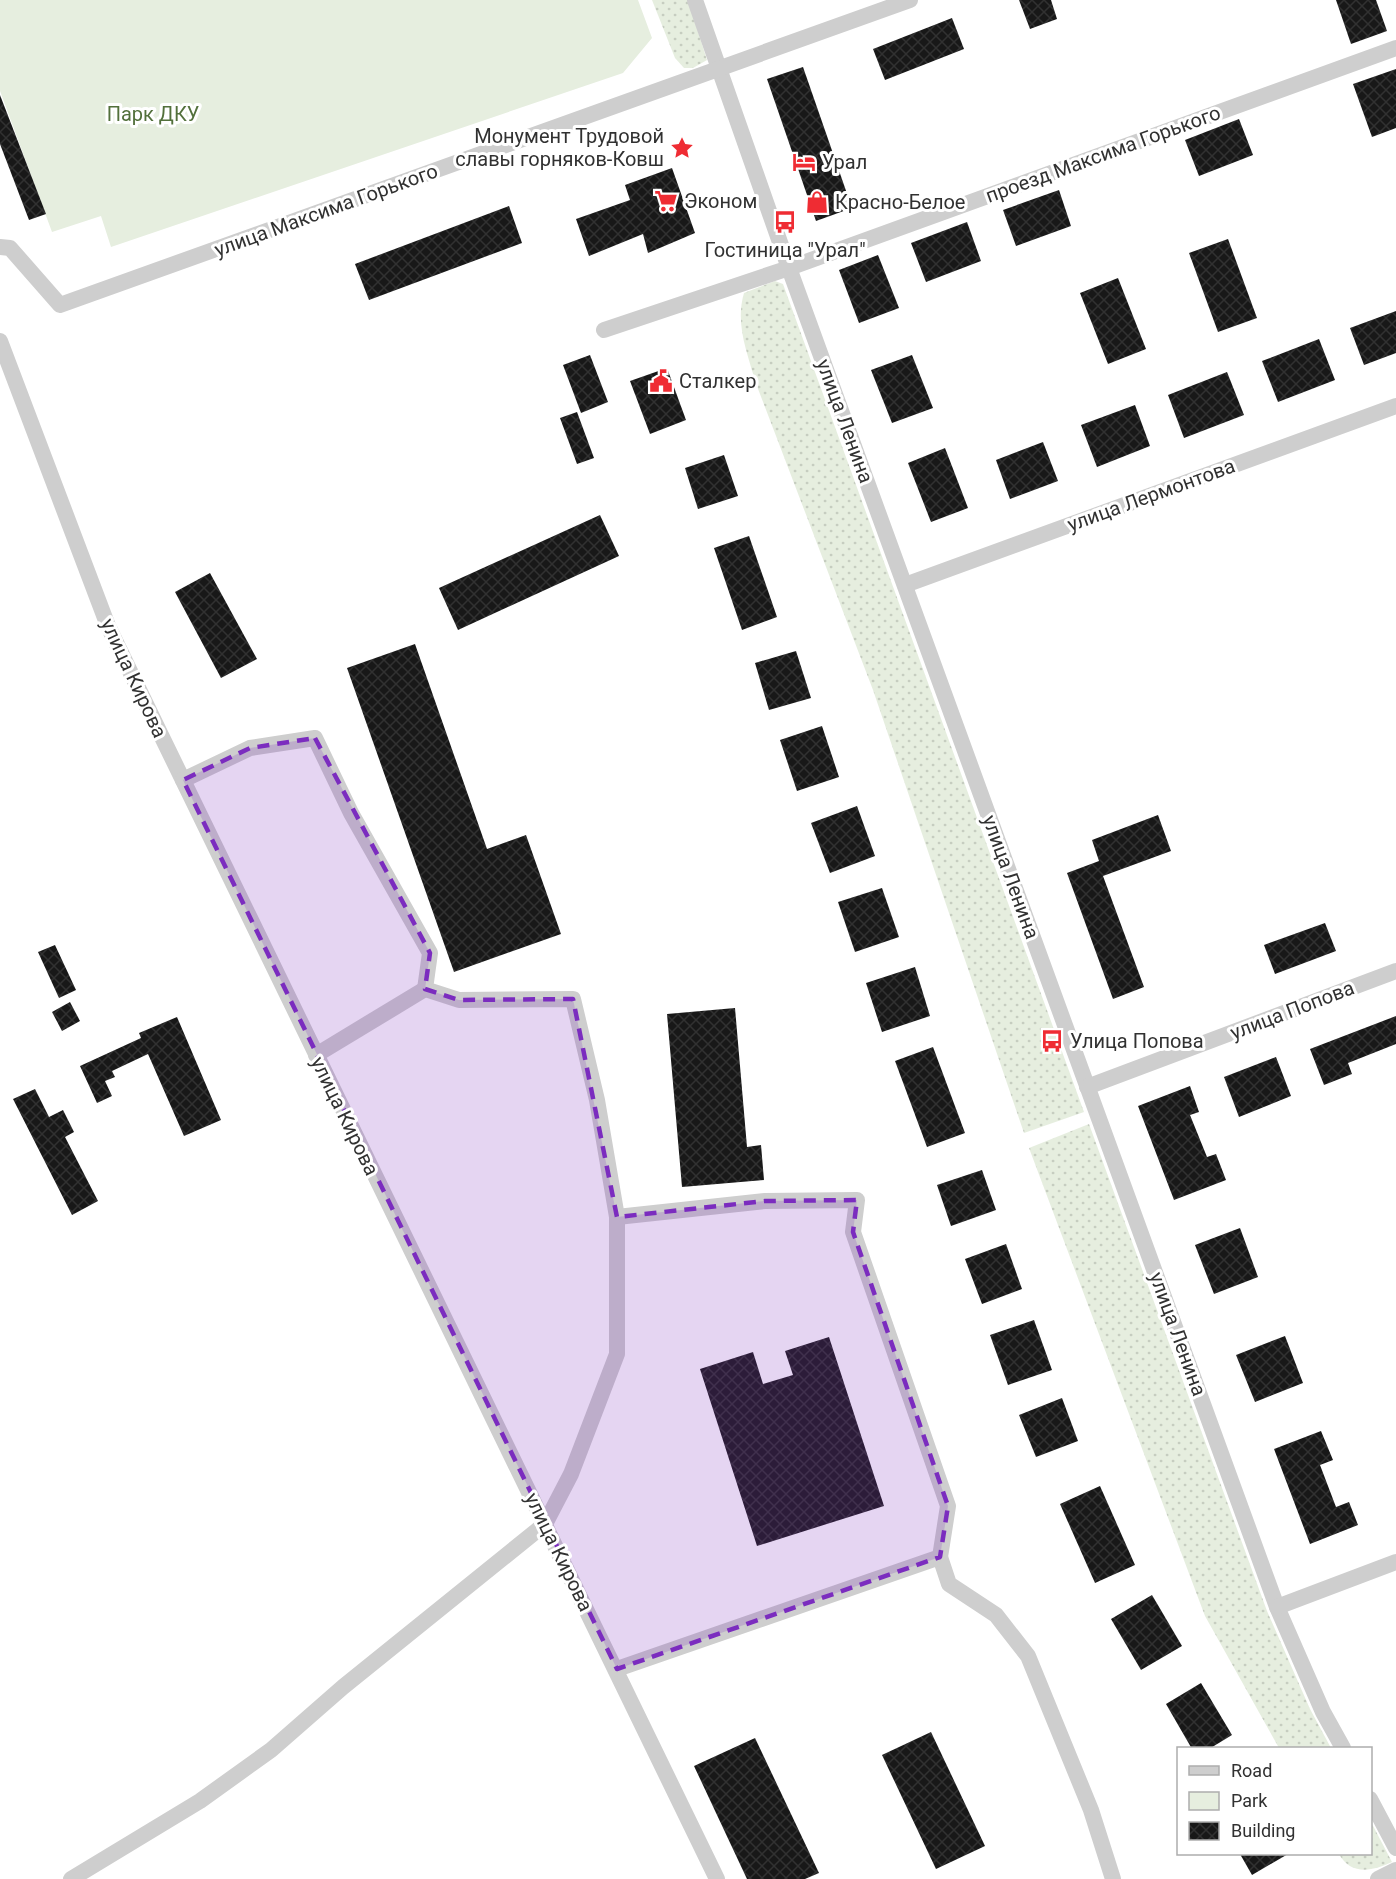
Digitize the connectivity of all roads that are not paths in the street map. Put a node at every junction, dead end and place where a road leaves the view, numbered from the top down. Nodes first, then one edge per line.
1 (695, 0) edge
2 (910, 0) edge
3 (1396, 48) edge
4 (719, 69) junction
5 (0, 247) edge
6 (789, 268) junction
7 (604, 330) dead end
8 (0, 341) edge
9 (1396, 406) edge
10 (905, 585) junction
11 (183, 780) junction
12 (1396, 971) edge
13 (425, 989) junction
14 (316, 1055) junction
15 (1087, 1087) junction
16 (617, 1217) junction
17 (545, 1524) junction
18 (940, 1557) junction
19 (1396, 1562) edge
20 (1278, 1606) junction
21 (616, 1669) junction
22 (1342, 1747) edge
23 (1372, 1801) edge
24 (1396, 1848) edge
25 (1396, 1870) edge
26 (71, 1879) edge
27 (717, 1879) edge
28 (1113, 1879) edge
29 (1378, 1879) edge

1 - 4 street, улица Ленина
2 - 4 street, улица Максима Горького
3 - 6 street, проезд Максима Горького
4 - 5 street, улица Максима Горького
4 - 6 street, улица Ленина
6 - 7 street, проезд Максима Горького
6 - 10 street, улица Ленина
8 - 11 street, улица Кирова
9 - 10 street, улица Лермонтова
10 - 15 street, улица Ленина
11 - 13 street
11 - 14 street, улица Кирова
12 - 15 street, улица Попова
13 - 14 street
13 - 16 street
14 - 17 street, улица Кирова
15 - 20 street, улица Ленина
16 - 17 street
16 - 18 street
17 - 21 street, улица Кирова
17 - 26 street
18 - 21 street
18 - 28 street
19 - 20 street
20 - 22 street, улица Ленина
21 - 27 street, улица Кирова
23 - 24 street
25 - 29 street

